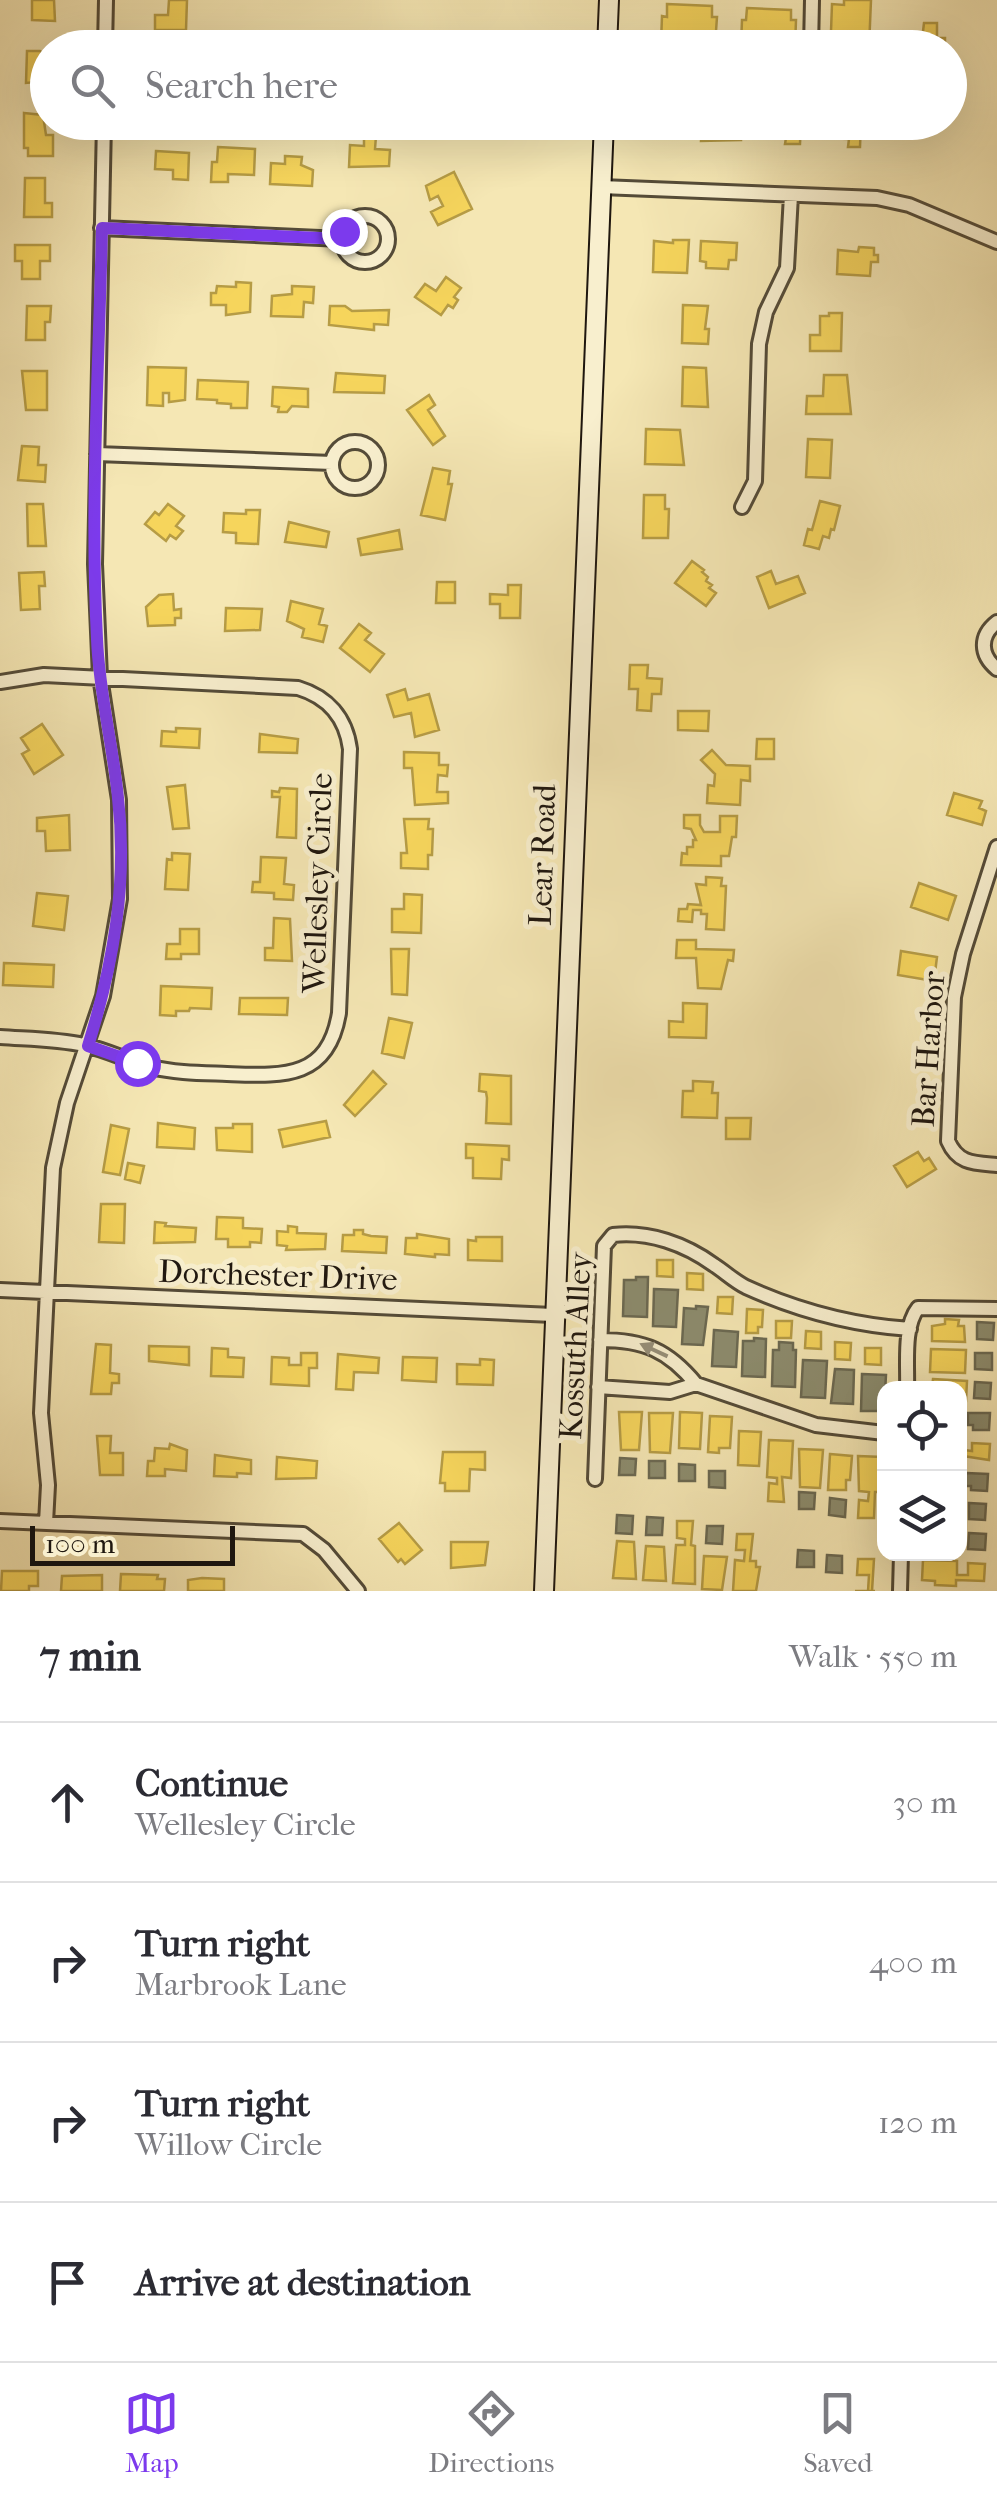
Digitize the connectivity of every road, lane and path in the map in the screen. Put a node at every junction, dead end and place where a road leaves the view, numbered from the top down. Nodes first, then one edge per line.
1 (106, 0) edge
2 (609, 0) edge
3 (812, 0) edge
4 (105, 30) edge
5 (608, 30) edge
6 (811, 30) edge
7 (104, 140) edge
8 (603, 140) edge
9 (601, 187) junction
10 (791, 195) junction
11 (102, 228) junction
12 (342, 239) dead end
13 (997, 242) edge
14 (97, 454) junction
15 (332, 463) dead end
16 (742, 507) dead end
17 (997, 622) edge
18 (997, 668) edge
19 (100, 677) junction
20 (0, 682) edge
21 (997, 847) edge
22 (981, 894) junction
23 (997, 900) edge
24 (0, 1037) edge
25 (88, 1046) junction
26 (997, 1165) edge
27 (0, 1290) edge
28 (46, 1293) junction
29 (997, 1308) edge
30 (553, 1315) junction
31 (910, 1329) junction
32 (600, 1340) junction
33 (907, 1381) edge
34 (696, 1384) junction
35 (598, 1386) junction
36 (877, 1433) edge
37 (595, 1479) dead end
38 (0, 1521) edge
39 (46, 1523) junction
40 (901, 1561) edge
41 (358, 1591) edge
42 (544, 1591) edge
43 (900, 1591) edge

1 - 4 street
2 - 5 street
3 - 6 street
7 - 11 street
8 - 9 street, Lear Road
9 - 10 street
9 - 30 street, Lear Road
10 - 13 street
10 - 16 street
11 - 12 street
11 - 14 street
14 - 15 street
14 - 19 street
17 - 18 street
19 - 20 street, Wellesley Circle
19 - 25 street
19 - 25 street, Wellesley Circle
21 - 22 street, Bar Harbor
22 - 23 street
22 - 26 street, Bar Harbor
24 - 25 street, Wellesley Circle
25 - 28 street
27 - 28 street, Dorchester Drive
28 - 30 street, Dorchester Drive
28 - 39 street
29 - 31 street
30 - 42 street, Lear Road
31 - 32 street, Kossuth Alley
31 - 33 street
34 -> 32 street
32 - 35 street, Kossuth Alley
34 - 35 street
34 - 36 street
35 - 37 street, Kossuth Alley
38 - 39 street
39 - 41 street
40 - 43 street

